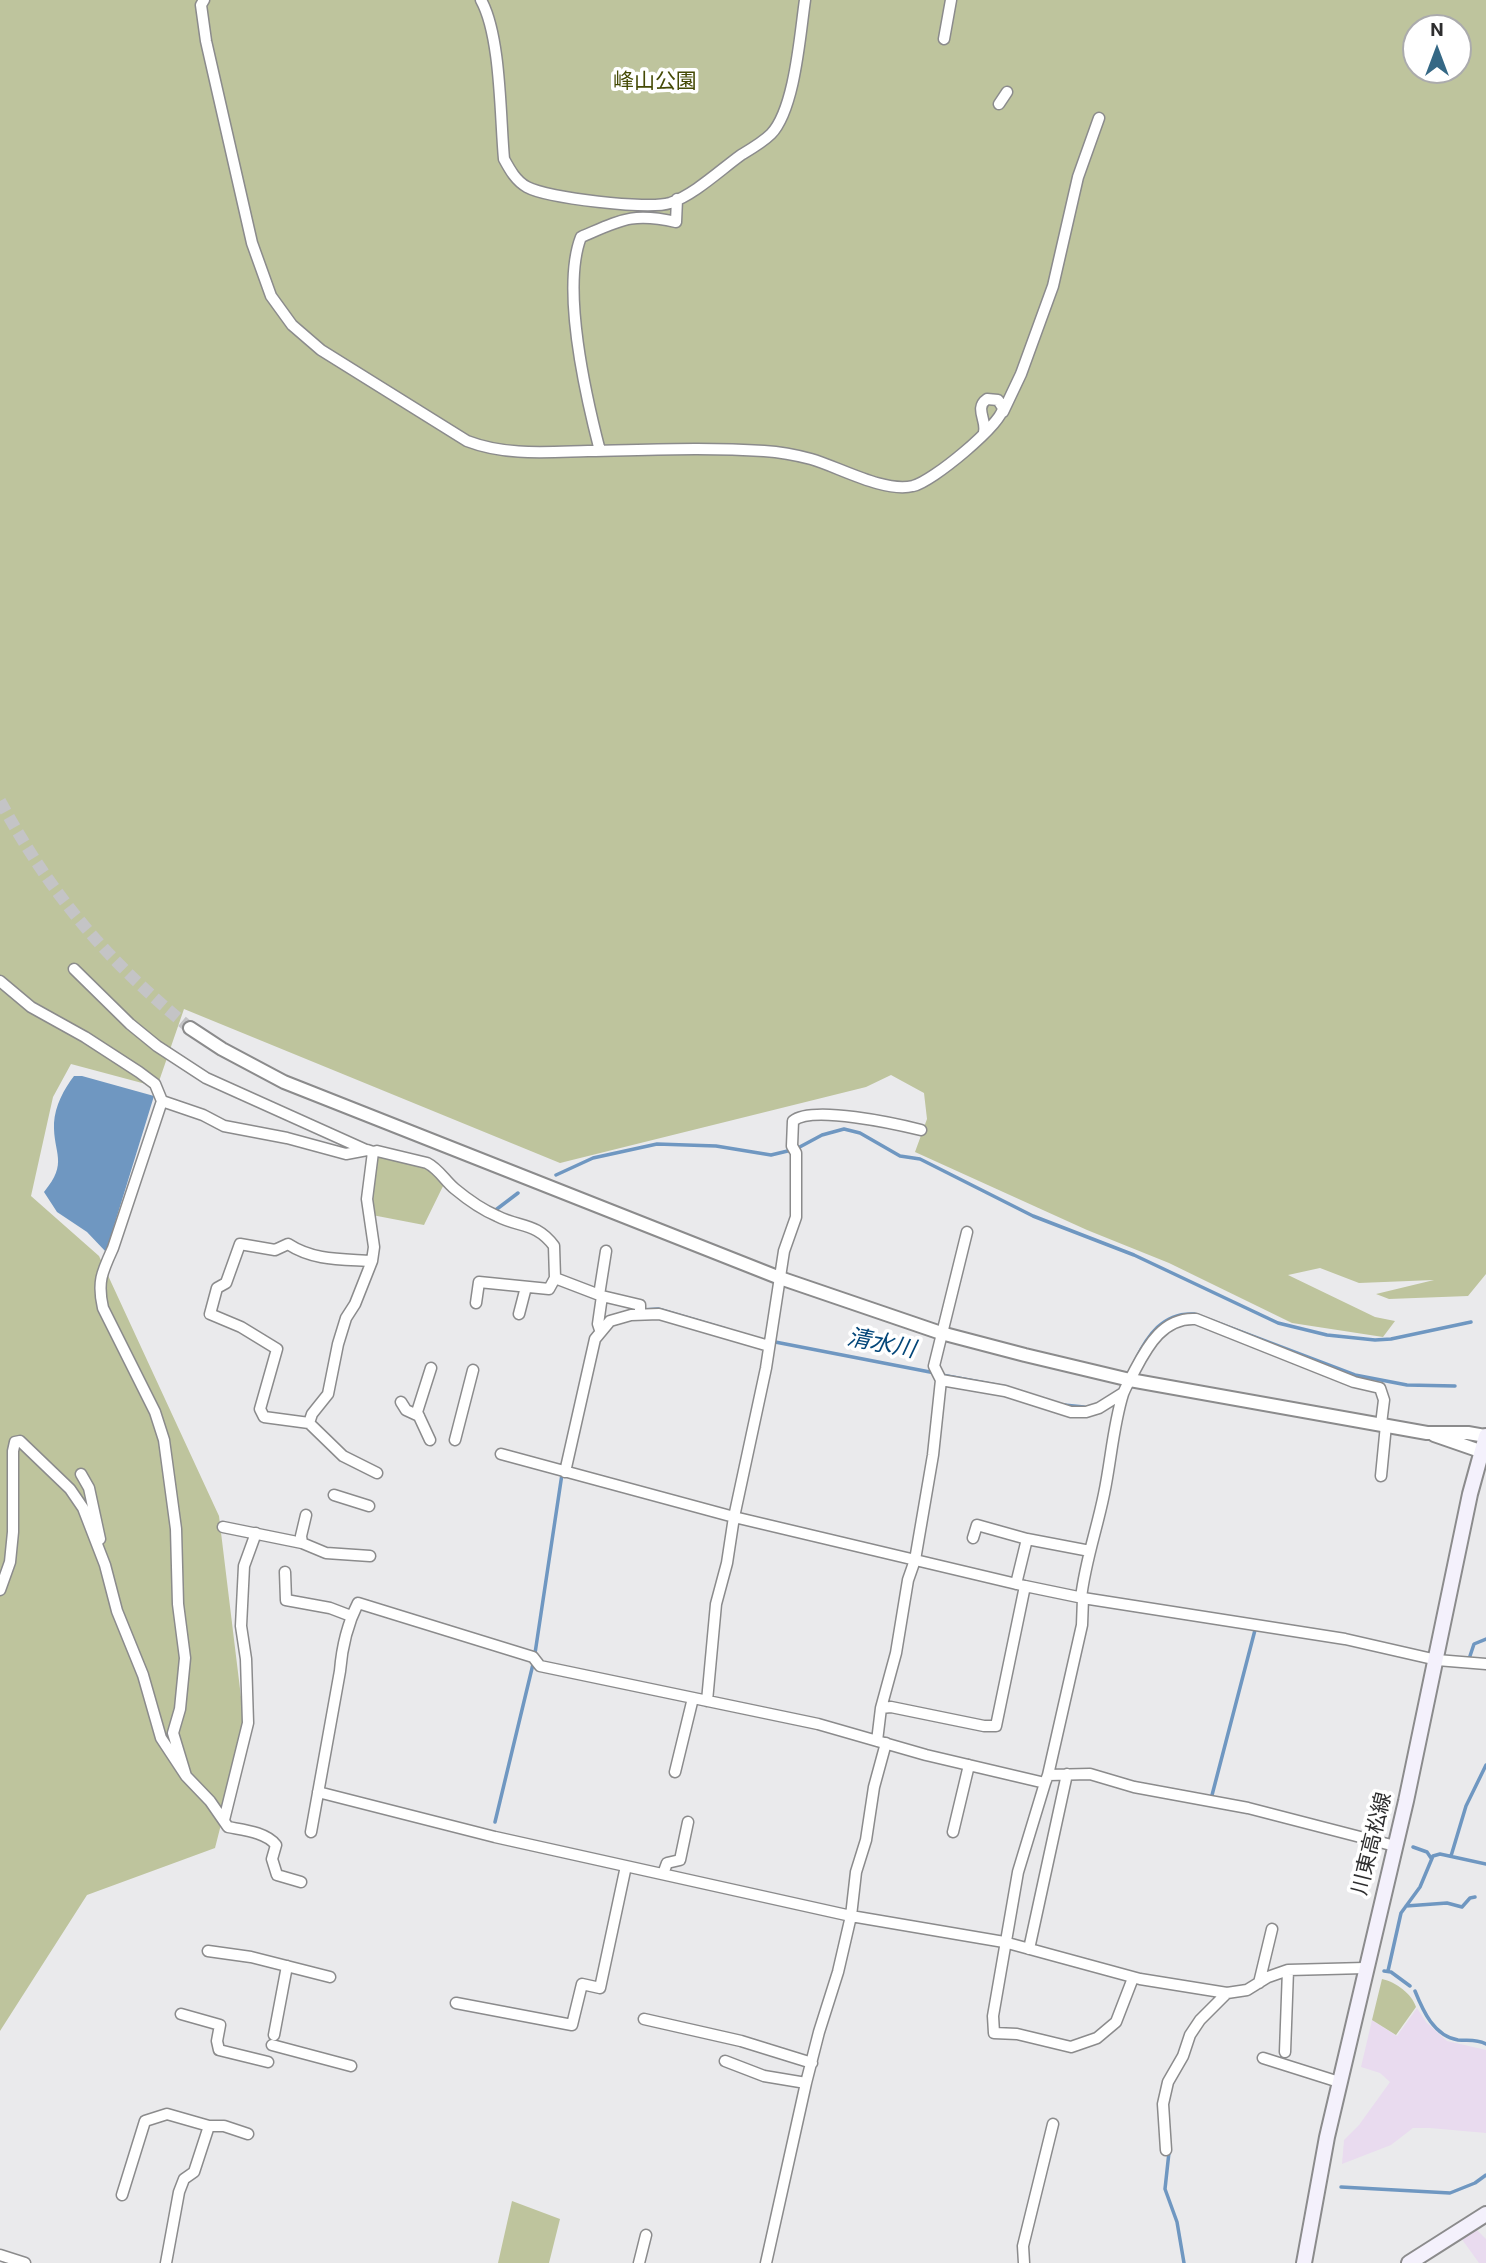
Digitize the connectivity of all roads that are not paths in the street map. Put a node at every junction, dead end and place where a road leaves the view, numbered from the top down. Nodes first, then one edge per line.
1 (204, 0) edge
2 (481, 0) edge
3 (805, 0) edge
4 (951, 0) edge
5 (944, 39) dead end
6 (1007, 92) dead end
7 (999, 104) dead end
8 (1099, 118) dead end
9 (677, 199) junction
10 (1003, 413) junction
11 (984, 432) junction
12 (600, 451) junction
13 (74, 969) dead end
14 (0, 981) edge
15 (190, 1028) tunnel mouth
16 (162, 1101) junction
17 (921, 1130) dead end
18 (370, 1151) junction
19 (967, 1232) dead end
20 (606, 1251) dead end
21 (372, 1261) junction
22 (780, 1278) junction
23 (555, 1279) junction
24 (526, 1287) junction
25 (601, 1295) junction
26 (476, 1303) dead end
27 (640, 1310) junction
28 (519, 1314) dead end
29 (599, 1327) junction
30 (941, 1333) junction
31 (769, 1346) junction
32 (431, 1368) dead end
33 (473, 1370) dead end
34 (940, 1379) junction
35 (1130, 1380) junction
36 (1123, 1392) junction
37 (401, 1402) dead end
38 (419, 1416) junction
39 (309, 1423) junction
40 (1384, 1425) junction
41 (1427, 1433) junction
42 (1486, 1436) edge
43 (429, 1440) dead end
44 (455, 1440) dead end
45 (1484, 1452) edge
46 (500, 1454) dead end
47 (565, 1472) junction
48 (377, 1473) dead end
49 (80, 1474) dead end
50 (1381, 1476) dead end
51 (334, 1495) dead end
52 (369, 1506) dead end
53 (306, 1514) dead end
54 (734, 1517) junction
55 (223, 1527) dead end
56 (256, 1533) junction
57 (973, 1538) dead end
58 (1027, 1539) junction
59 (302, 1543) junction
60 (1090, 1551) junction
61 (370, 1556) dead end
62 (915, 1560) junction
63 (104, 1563) junction
64 (285, 1572) dead end
65 (1021, 1585) junction
66 (0, 1590) edge
67 (1082, 1598) junction
68 (351, 1616) junction
69 (1437, 1660) junction
70 (1486, 1664) edge
71 (693, 1698) junction
72 (707, 1701) junction
73 (881, 1707) junction
74 (881, 1742) junction
75 (969, 1765) junction
76 (676, 1772) dead end
77 (1068, 1774) junction
78 (186, 1776) junction
79 (1046, 1779) junction
80 (318, 1792) junction
81 (224, 1820) junction
82 (688, 1822) dead end
83 (311, 1832) dead end
84 (953, 1832) dead end
85 (1395, 1846) junction
86 (626, 1866) junction
87 (663, 1874) junction
88 (301, 1882) dead end
89 (851, 1916) junction
90 (1272, 1929) dead end
91 (1004, 1942) junction
92 (1029, 1949) junction
93 (208, 1951) dead end
94 (287, 1966) junction
95 (1365, 1968) junction
96 (1288, 1970) junction
97 (330, 1978) dead end
98 (1133, 1978) junction
99 (1259, 1983) junction
100 (1227, 1993) junction
101 (456, 2003) dead end
102 (181, 2014) dead end
103 (644, 2019) dead end
104 (1285, 2052) dead end
105 (1264, 2058) dead end
106 (725, 2061) dead end
107 (268, 2062) dead end
108 (812, 2063) junction
109 (351, 2066) dead end
110 (1339, 2082) junction
111 (806, 2083) junction
112 (1053, 2124) dead end
113 (209, 2126) junction
114 (248, 2134) dead end
115 (1166, 2150) dead end
116 (122, 2195) dead end
117 (1486, 2214) edge
118 (646, 2235) dead end
119 (0, 2255) edge
120 (1305, 2261) edge
121 (25, 2263) edge
122 (166, 2263) edge
123 (639, 2263) edge
124 (766, 2263) edge
125 (1024, 2263) edge
126 (1409, 2263) edge

1 - 12 street
2 - 9 street
3 - 9 street
4 - 5 street
6 - 7 street
8 - 10 street
9 - 12 street
10 - 11 street
10 - 11 street
11 - 12 street
13 - 18 street
14 - 16 street
15 - 22 street
16 - 18 street
16 - 78 street
17 - 22 street
18 - 21 street
18 - 23 street
19 - 30 street
20 - 25 street
21 - 39 street
21 - 39 street
22 - 30 street
22 - 31 street
23 - 24 street
23 - 25 street
24 - 26 street
24 - 28 street
25 - 27 street
25 - 29 street
27 - 29 street
27 - 31 street
29 - 47 street
30 - 34 street
30 - 35 street
31 - 54 street
32 - 38 street
33 - 44 street
34 - 36 street
34 - 62 street
35 - 36 street
35 - 40 street
35 - 40 street
36 - 60 street
37 - 38 street
38 - 43 street
39 - 48 street
40 - 41 street
40 - 50 street
41 - 42 street
41 - 45 street
42 - 45 main road, 川東高松線
45 - 69 main road, 川東高松線
46 - 47 street
47 - 54 street
49 - 63 street
51 - 52 street
53 - 59 street
54 - 62 street
54 - 72 street
55 - 56 street
56 - 59 street
56 - 81 street
57 - 58 street
58 - 60 street
58 - 65 street
59 - 61 street
60 - 67 street
62 - 65 street
62 - 73 street
63 - 66 street
63 - 78 street
64 - 68 street
65 - 67 street
65 - 73 street
67 - 69 street
67 - 79 street
68 - 71 street
68 - 80 street
69 - 70 street
69 - 85 main road, 川東高松線
71 - 72 street
71 - 76 street
72 - 74 street
73 - 74 street
74 - 75 street
74 - 89 street
75 - 79 street
75 - 84 street
77 - 79 street
77 - 85 street
77 - 92 street
78 - 81 street
79 - 91 street
80 - 83 street
80 - 86 street
81 - 88 street
82 - 87 street
85 - 95 main road, 川東高松線
86 - 87 street
86 - 101 street
87 - 89 street
89 - 91 street
89 - 108 street
90 - 99 street
91 - 92 street
91 - 98 street
92 - 98 street
93 - 94 street
94 - 97 street
94 - 109 street
95 - 96 street
95 - 110 main road, 川東高松線
96 - 99 street
96 - 104 street
98 - 100 street
99 - 100 street
100 - 115 street
102 - 107 street
103 - 108 street
105 - 110 street
106 - 111 street
108 - 111 street
110 - 120 main road, 川東高松線
111 - 124 street
112 - 125 street
113 - 114 street
113 - 116 street
113 - 122 street
117 - 126 main road
118 - 123 street
119 - 121 street

